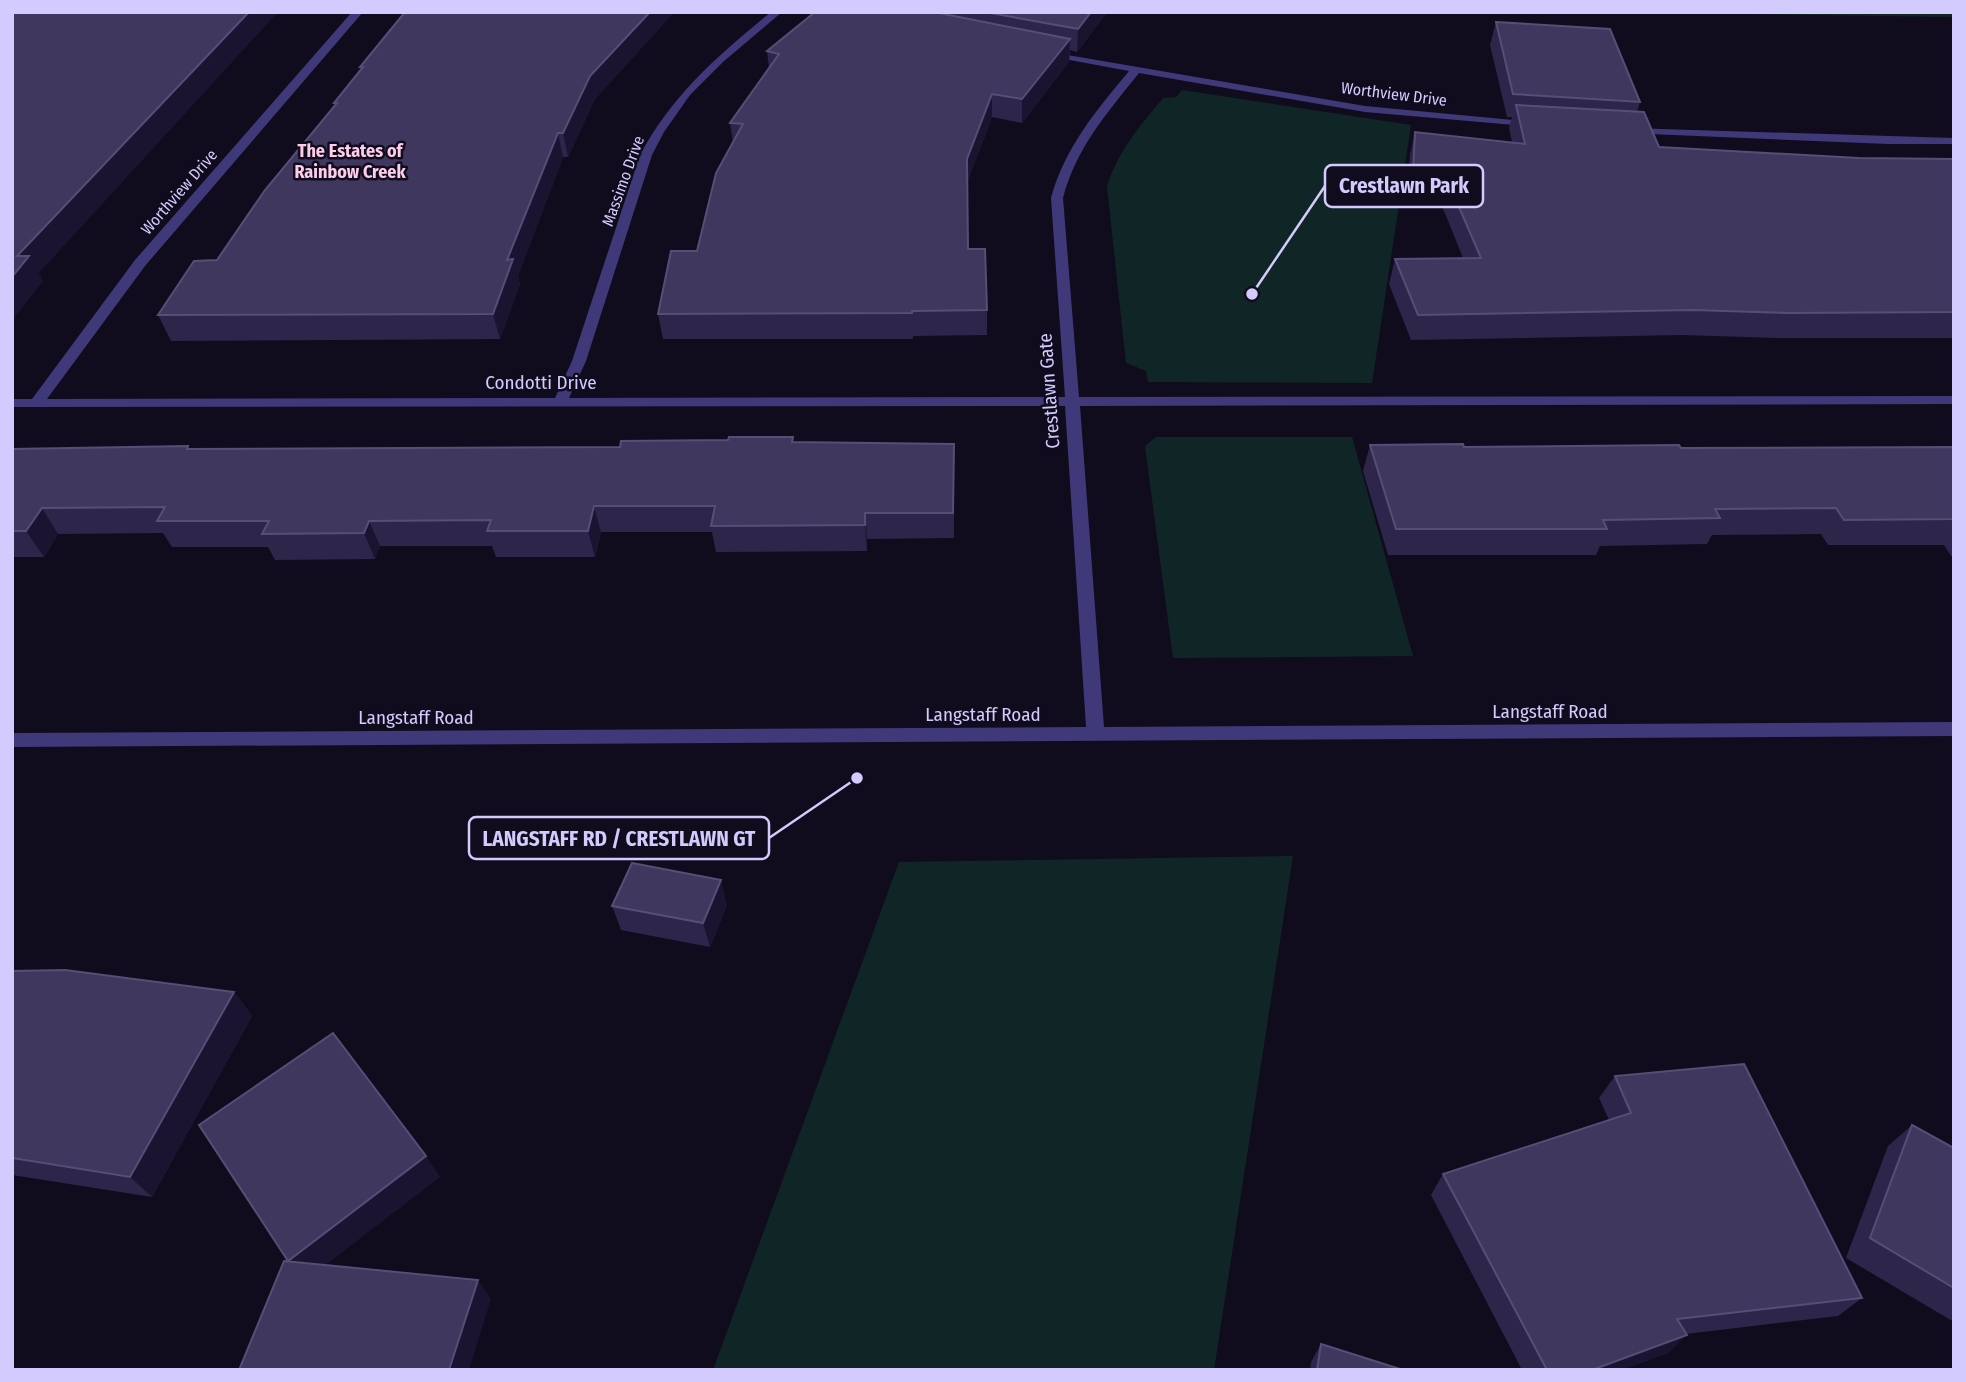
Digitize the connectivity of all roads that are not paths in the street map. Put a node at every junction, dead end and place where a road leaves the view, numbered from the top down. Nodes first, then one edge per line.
1 (358, 12) edge
2 (777, 12) edge
3 (1031, 49) edge
4 (1137, 69) junction
5 (1542, 126) edge
6 (1620, 130) edge
7 (1954, 141) edge
8 (1071, 400) junction
9 (1954, 400) edge
10 (560, 402) junction
11 (12, 403) edge
12 (36, 403) junction
13 (1954, 729) edge
14 (1095, 734) junction
15 (12, 740) edge

1 - 12 street, Worthview Drive
2 - 10 street, Massimo Drive
3 - 4 street, Worthview Drive
4 - 5 street, Worthview Drive
4 - 8 street, Crestlawn Gate
6 - 7 street
8 - 9 street
8 - 10 street, Condotti Drive
8 - 14 street, Crestlawn Gate
10 - 12 street, Condotti Drive
11 - 12 street, Condotti Drive
13 - 14 street, Langstaff Road
14 - 15 street, Langstaff Road

